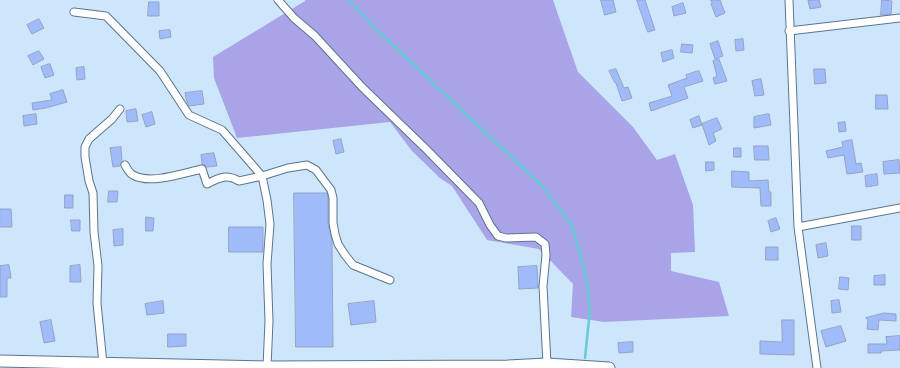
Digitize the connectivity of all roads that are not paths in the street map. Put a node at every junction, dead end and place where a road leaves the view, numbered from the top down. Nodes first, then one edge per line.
1 (278, 0) edge
2 (789, 0) edge
3 (74, 12) dead end
4 (900, 18) edge
5 (789, 31) junction
6 (120, 109) dead end
7 (125, 165) dead end
8 (262, 176) junction
9 (900, 208) edge
10 (798, 227) junction
11 (390, 280) dead end
12 (0, 361) edge
13 (103, 364) junction
14 (547, 364) junction
15 (65, 365) edge
16 (125, 366) edge
17 (267, 367) junction
18 (609, 368) edge
19 (817, 368) edge

1 - 14 street
2 - 5 street
3 - 8 street
4 - 5 street
5 - 10 street
6 - 13 street
7 - 8 street
8 - 11 street
8 - 17 street
9 - 10 street
10 - 19 street
12 - 15 street
13 - 15 street
13 - 16 street
14 - 17 street
14 - 18 street
16 - 17 street

